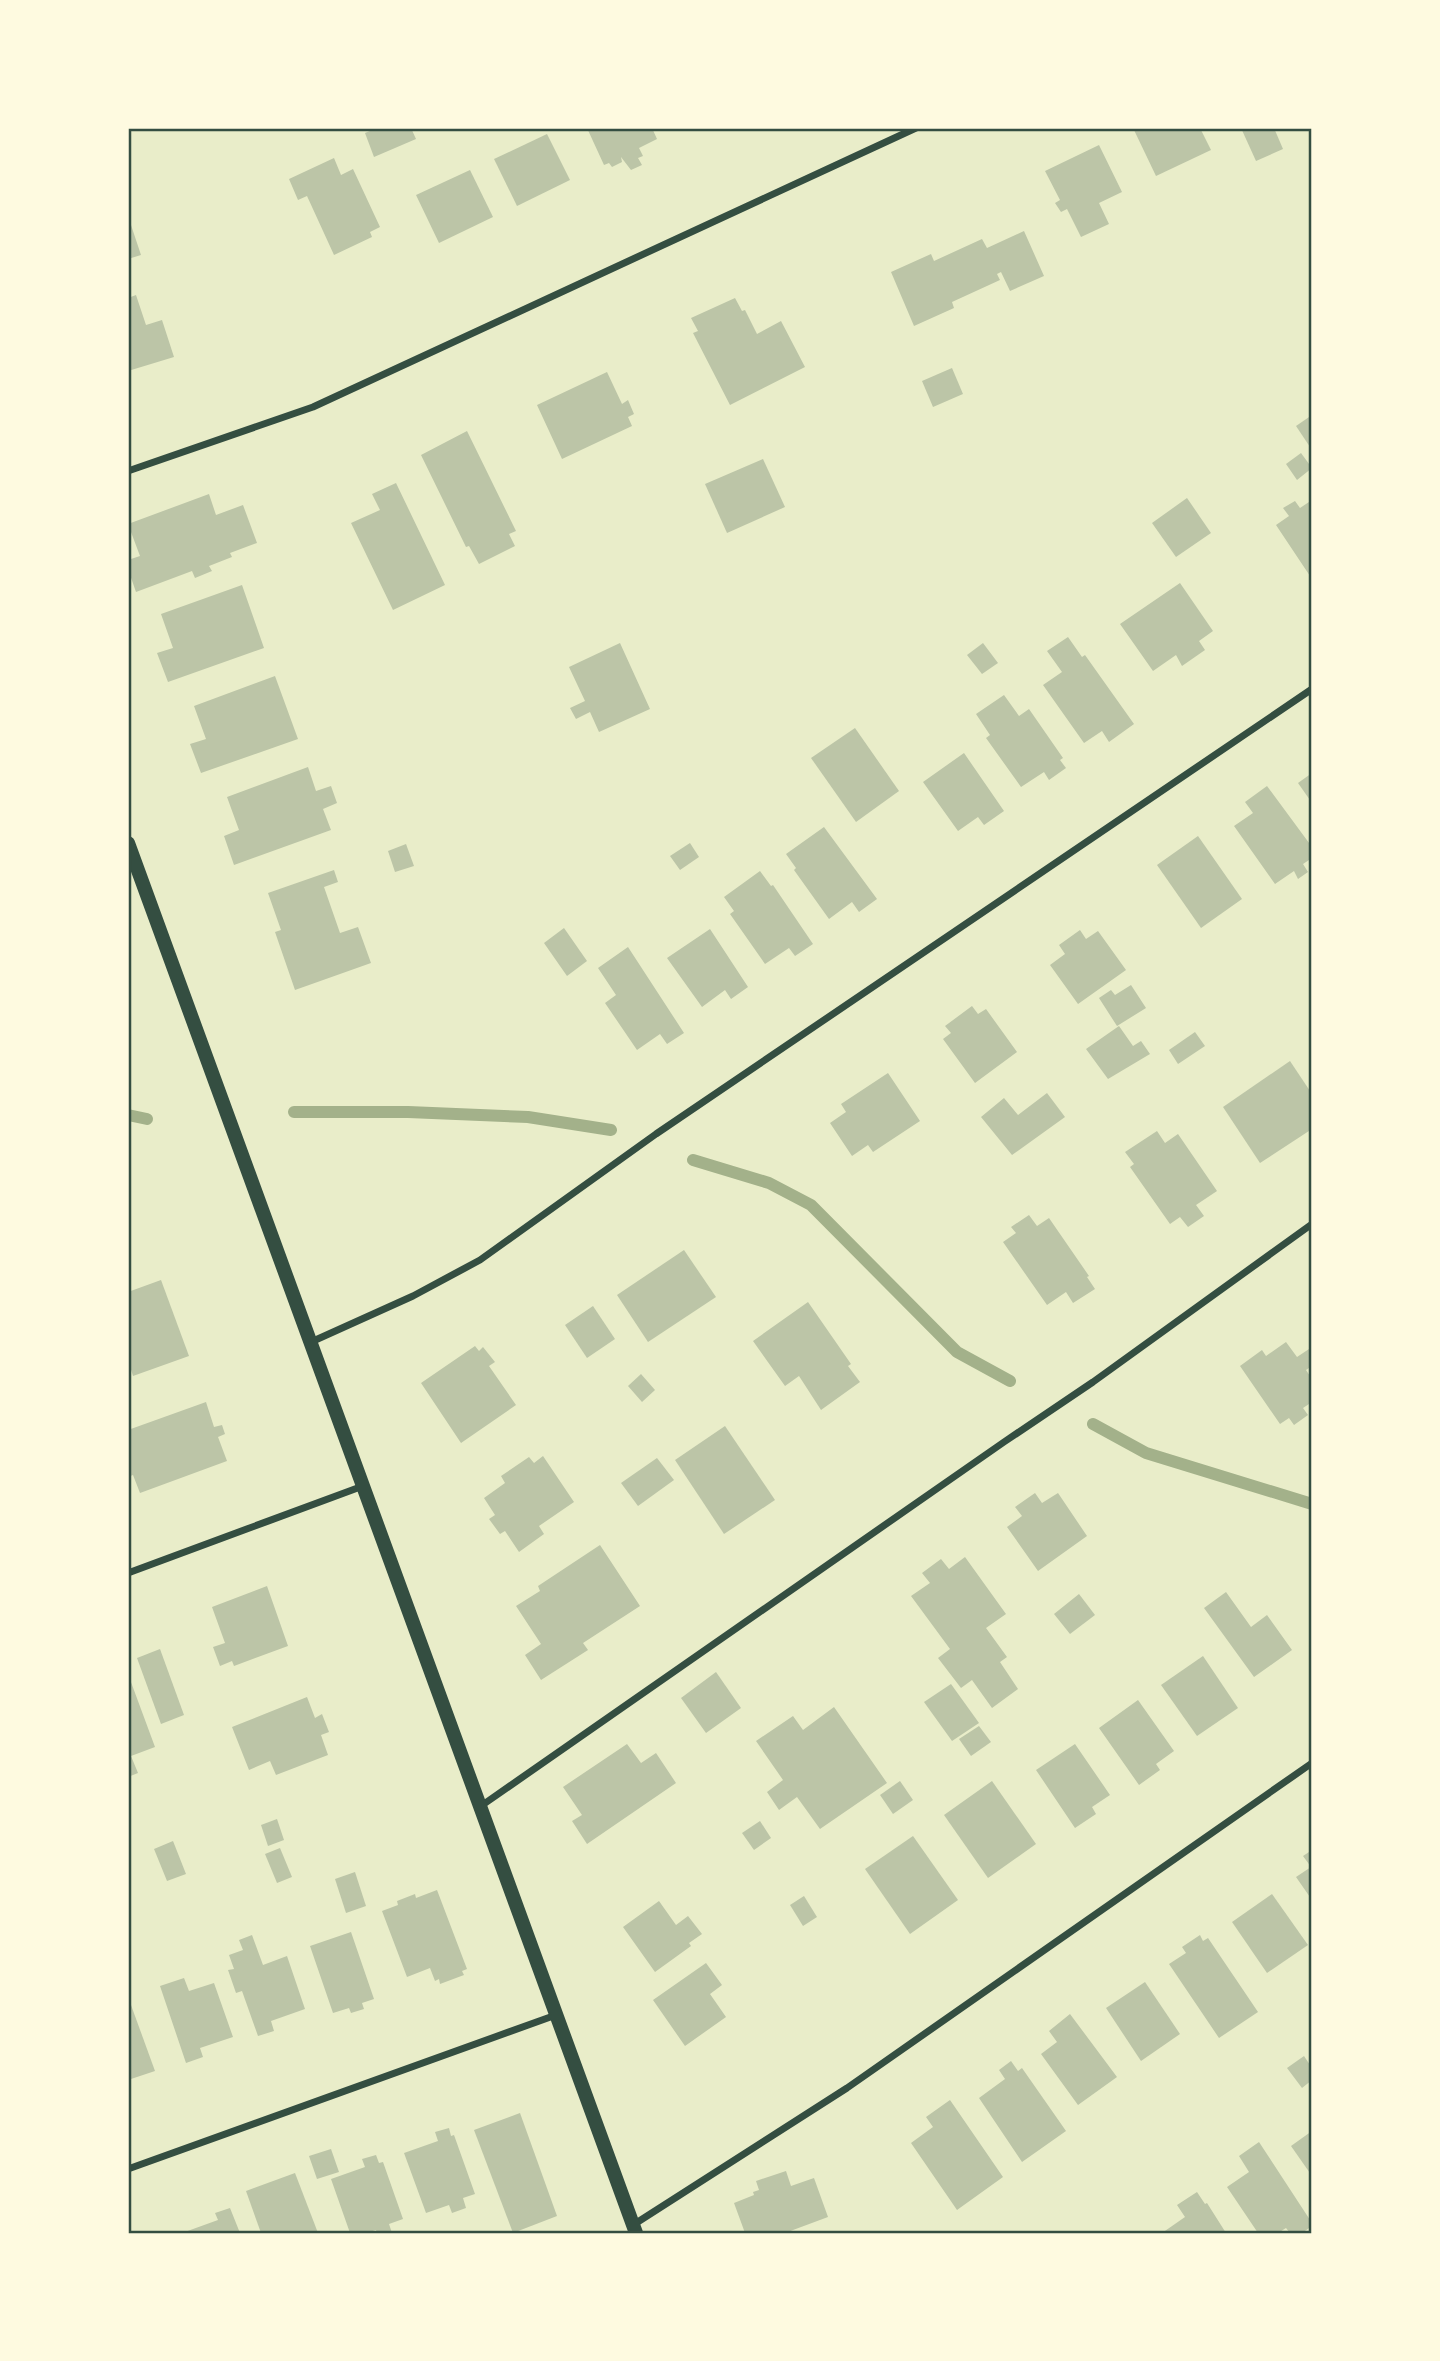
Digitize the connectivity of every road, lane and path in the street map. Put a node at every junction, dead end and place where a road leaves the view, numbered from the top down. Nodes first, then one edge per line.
1 (916, 128) edge
2 (128, 471) edge
3 (1312, 689) edge
4 (128, 843) edge
5 (1312, 1224) edge
6 (311, 1342) junction
7 (363, 1486) junction
8 (128, 1573) edge
9 (1312, 1763) edge
10 (481, 1806) junction
11 (557, 2015) junction
12 (128, 2169) edge
13 (635, 2229) edge

1 - 2 street
3 - 6 street
4 - 6 main road
5 - 10 street
6 - 7 main road
7 - 8 street
7 - 10 main road
9 - 13 street
10 - 11 main road
11 - 12 street
11 - 13 main road

